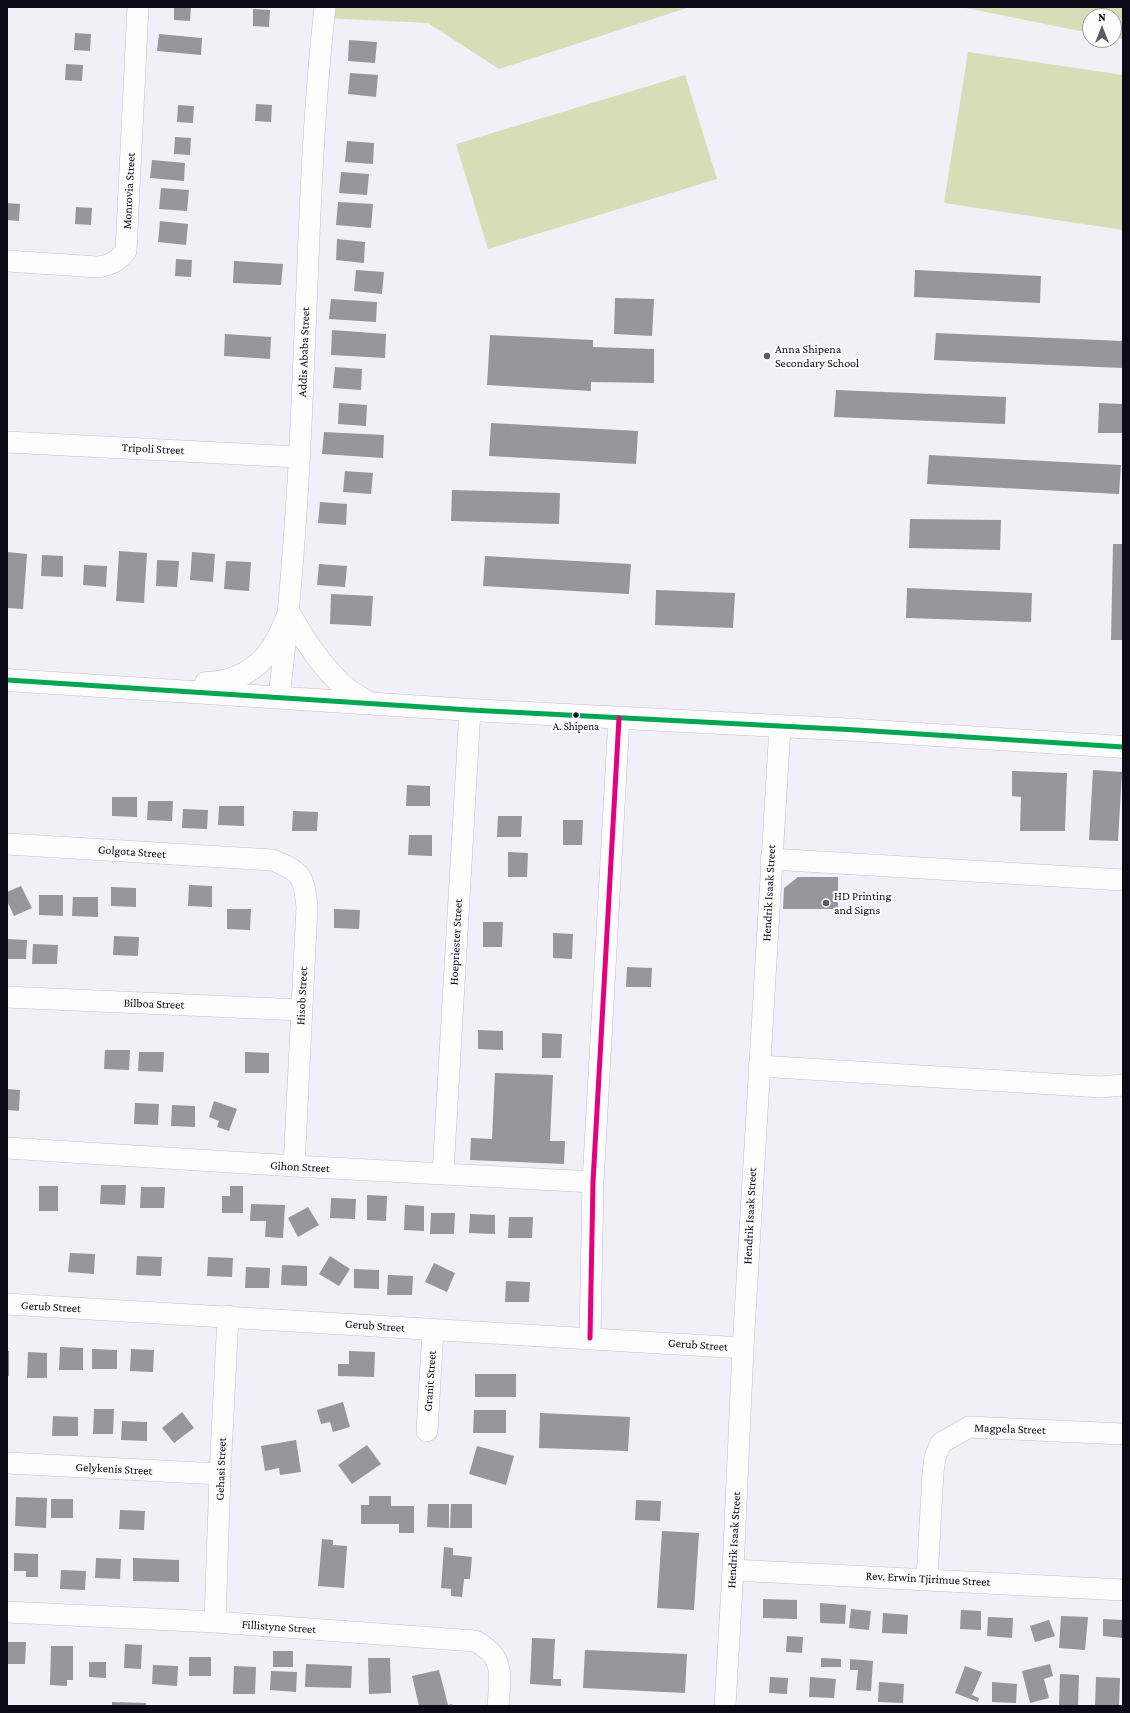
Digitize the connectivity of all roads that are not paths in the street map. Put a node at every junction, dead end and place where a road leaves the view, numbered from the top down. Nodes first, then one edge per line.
1 (138, 7) edge
2 (325, 7) edge
3 (7, 261) edge
4 (7, 442) edge
5 (298, 457) junction
6 (289, 613) junction
7 (7, 680) edge
8 (86, 685) junction
9 (279, 697) junction
10 (373, 704) junction
11 (470, 710) junction
12 (619, 718) junction
13 (780, 726) junction
14 (1123, 747) edge
15 (7, 844) edge
16 (257, 859) joint
17 (771, 859) junction
18 (1123, 880) edge
19 (7, 998) edge
20 (301, 1010) junction
21 (759, 1066) junction
22 (1123, 1085) edge
23 (7, 1148) edge
24 (294, 1166) junction
25 (443, 1173) junction
26 (593, 1182) junction
27 (7, 1304) edge
28 (228, 1316) junction
29 (433, 1330) junction
30 (590, 1338) junction
31 (743, 1348) junction
32 (426, 1431) dead end
33 (1123, 1434) edge
34 (7, 1463) edge
35 (220, 1474) junction
36 (733, 1570) junction
37 (927, 1579) junction
38 (1123, 1590) edge
39 (7, 1612) edge
40 (215, 1622) junction
41 (498, 1706) edge
42 (725, 1706) edge

1 - 3 street, Monrovia Street
2 - 5 street, Addis Ababa Street
4 - 5 street, Tripoli Street
5 - 6 street, Addis Ababa Street
6 - 8 street
6 - 9 street, Addis Ababa Street
6 - 10 street
7 - 8 street
8 - 9 street
9 - 10 street
10 - 11 street
11 - 12 street
11 - 25 street, Hoepriester Street
12 - 13 street
12 - 26 street
13 - 14 street
13 - 17 street, Hendrik Isaak Street
15 - 16 street, Golgota Street
16 - 20 street, Hisob Street
17 - 18 street
17 - 21 street, Hendrik Isaak Street
19 - 20 street, Bilboa Street
20 - 24 street, Hisob Street
21 - 22 street
21 - 31 street, Hendrik Isaak Street
23 - 24 street, Gihon Street
24 - 25 street, Gihon Street
25 - 26 street, Gihon Street
26 - 30 street
27 - 28 street, Gerub Street
28 - 29 street, Gerub Street
28 - 35 street, Gehasi Street
29 - 30 street, Gerub Street
29 - 32 street, Granit Street
30 - 31 street, Gerub Street
31 - 36 street, Hendrik Isaak Street
33 - 37 street, Magpela Street
34 - 35 street, Gelykenis Street
35 - 40 street, Gehasi Street
36 - 37 street, Rev. Erwin Tjirimue Street
36 - 42 street, Hendrik Isaak Street
37 - 38 street, Rev. Erwin Tjirimue Street
39 - 40 street, Fillistyne Street
40 - 41 street, Fillistyne Street

